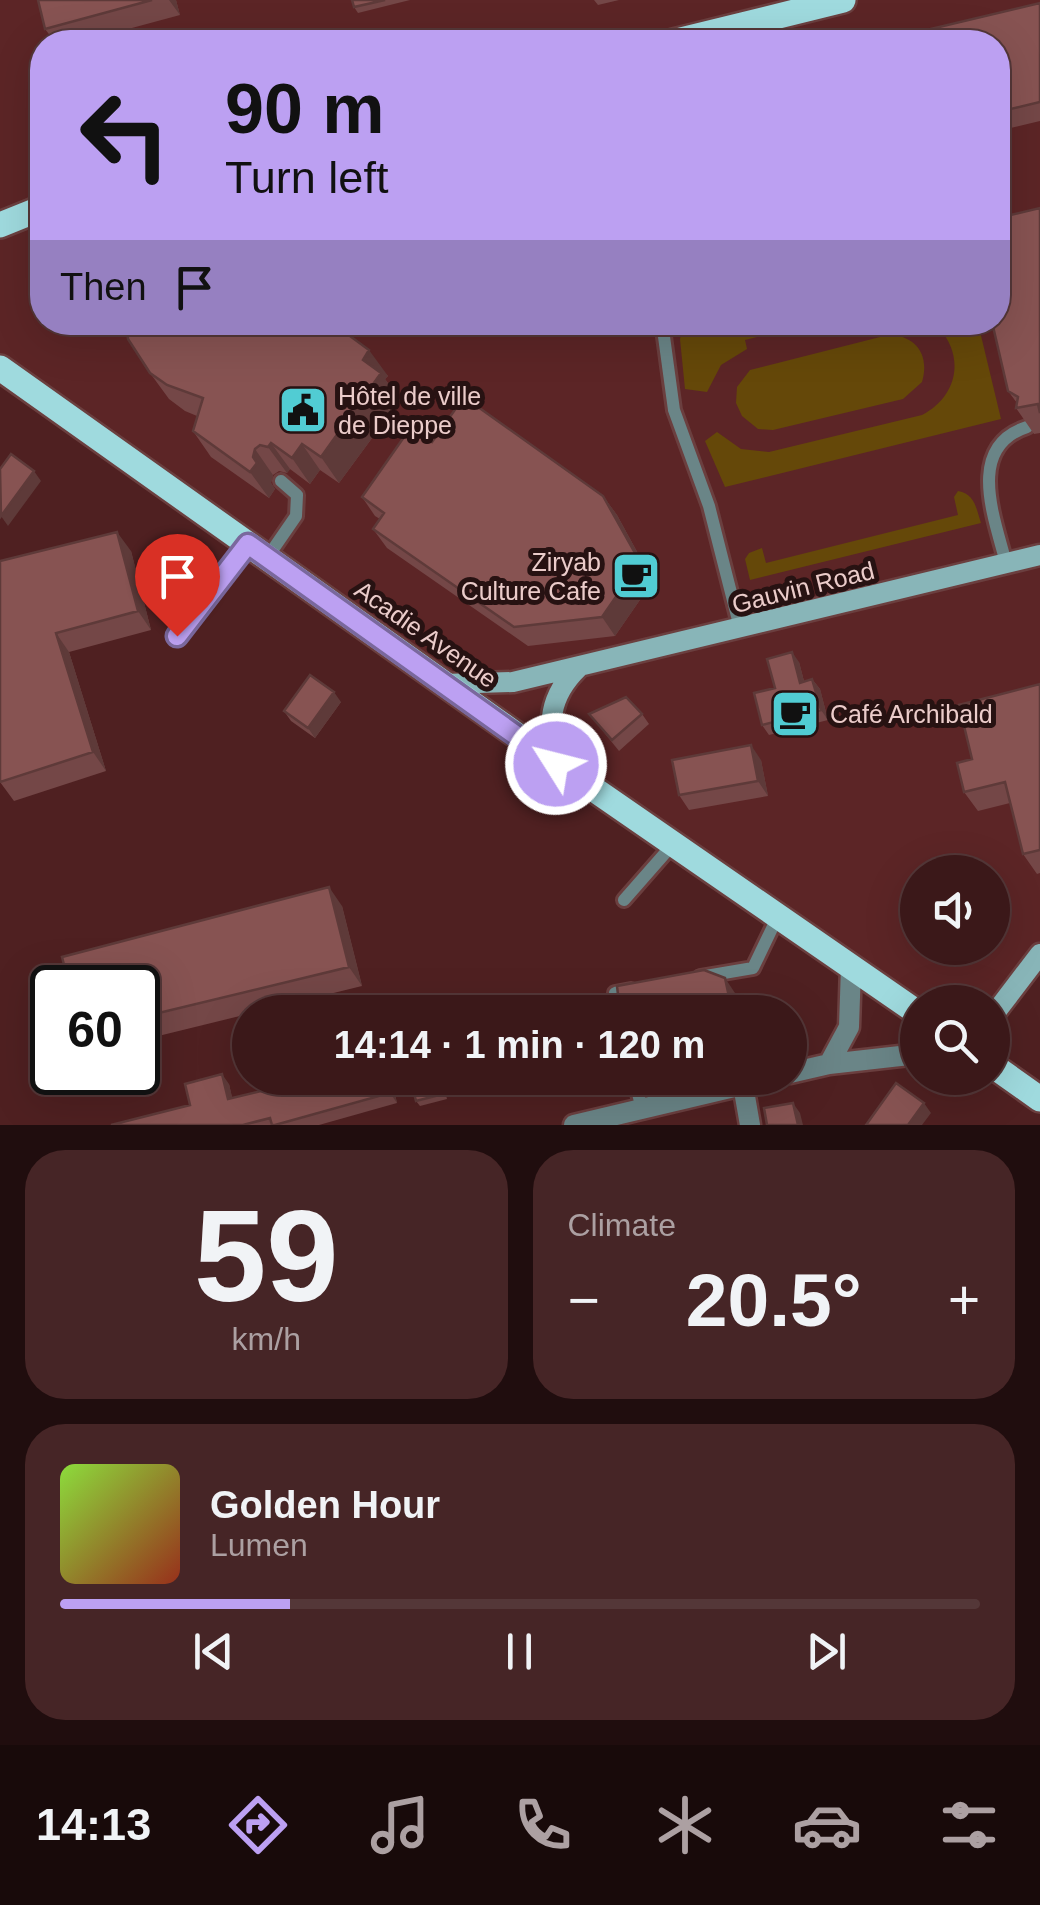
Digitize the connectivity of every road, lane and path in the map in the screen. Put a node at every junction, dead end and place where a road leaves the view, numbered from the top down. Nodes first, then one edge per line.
1 (843, 0) edge
2 (722, 30) edge
3 (30, 200) edge
4 (0, 206) edge
5 (30, 213) edge
6 (0, 225) edge
7 (664, 335) edge
8 (0, 368) edge
9 (1026, 427) edge
10 (280, 481) edge
11 (257, 551) junction
12 (1040, 554) edge
13 (1006, 563) junction
14 (740, 628) junction
15 (177, 636) dead end
16 (578, 668) junction
17 (444, 684) junction
18 (556, 764) junction
19 (674, 842) junction
20 (624, 900) dead end
21 (778, 916) junction
22 (1040, 954) edge
23 (850, 967) junction
24 (684, 980) edge
25 (649, 986) edge
26 (1010, 994) edge
27 (615, 995) edge
28 (900, 1001) edge
29 (900, 1056) edge
30 (829, 1064) junction
31 (807, 1069) edge
32 (1010, 1077) edge
33 (638, 1095) edge
34 (699, 1095) edge
35 (745, 1095) edge
36 (1040, 1098) edge
37 (642, 1109) junction
38 (574, 1125) edge
39 (750, 1125) edge

1 - 2 main road
3 - 4 main road
5 - 6 main road
7 - 14 lane
8 - 11 main road, Acadie Avenue
9 - 13 lane
10 - 11 lane
11 - 15 lane
11 - 17 main road, Acadie Avenue
12 - 13 street, Gauvin Road
13 - 14 street, Gauvin Road
14 - 16 street, Gauvin Road
16 - 17 street, Gauvin Road
16 - 18 street
17 - 18 main road, Acadie Avenue
18 - 19 main road, Acadie Avenue
19 - 20 lane
19 - 21 main road, Acadie Avenue
21 - 23 main road, Acadie Avenue
21 - 24 lane
22 - 26 street
23 - 28 main road, Acadie Avenue
23 - 30 street
25 - 27 lane
29 - 30 street
30 - 31 street
32 - 36 main road
33 - 37 lane
34 - 37 street
35 - 39 street
37 - 38 street

